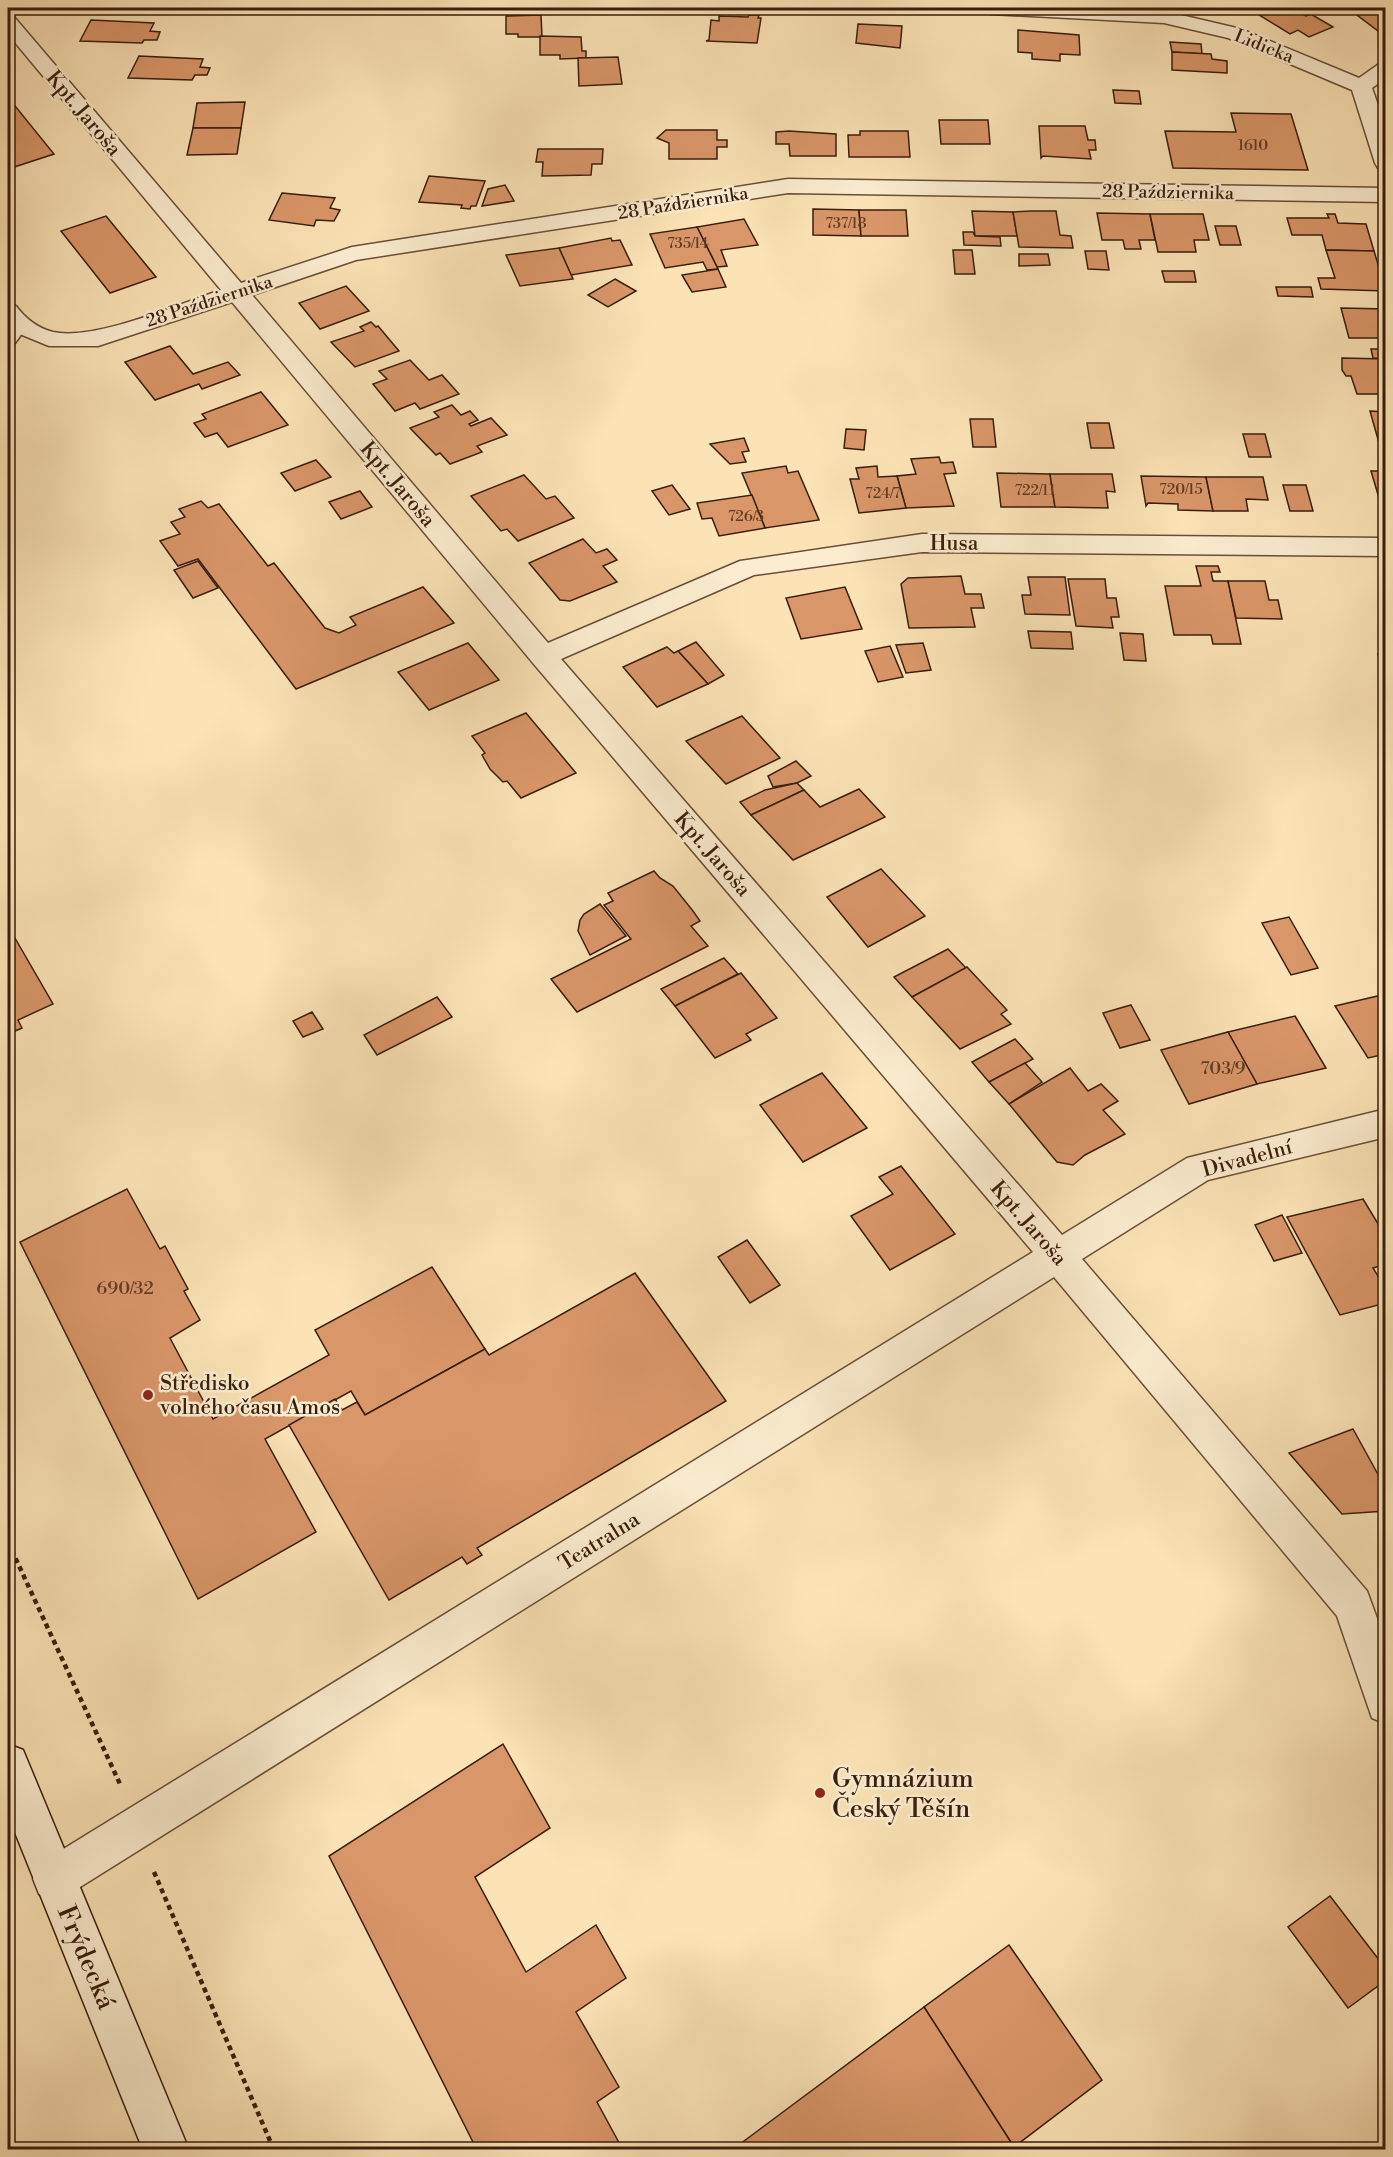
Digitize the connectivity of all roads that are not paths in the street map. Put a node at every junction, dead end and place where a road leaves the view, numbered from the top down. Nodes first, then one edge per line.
1 (991, 8) edge
2 (8, 22) edge
3 (1386, 68) edge
4 (1361, 86) junction
5 (1386, 163) edge
6 (1386, 195) edge
7 (236, 292) junction
8 (11, 325) edge
9 (1386, 547) edge
10 (543, 656) junction
11 (1386, 1123) edge
12 (1059, 1257) junction
13 (1386, 1704) edge
14 (8, 1764) edge
15 (54, 1879) junction
16 (166, 2150) edge

1 - 4 street, Lidicka
2 - 7 street, Kpt. Jaroša
3 - 4 street
4 - 5 street
6 - 7 street, 28 Października
7 - 8 street, 28 Października
7 - 10 street, Kpt. Jaroša
9 - 10 street, Husa
10 - 12 street, Kpt. Jaroša
11 - 12 street, Divadelní
12 - 13 street, Kpt. Jaroša
12 - 15 street, Teatralna
14 - 15 street, Frýdecká
15 - 16 street, Frýdecká

